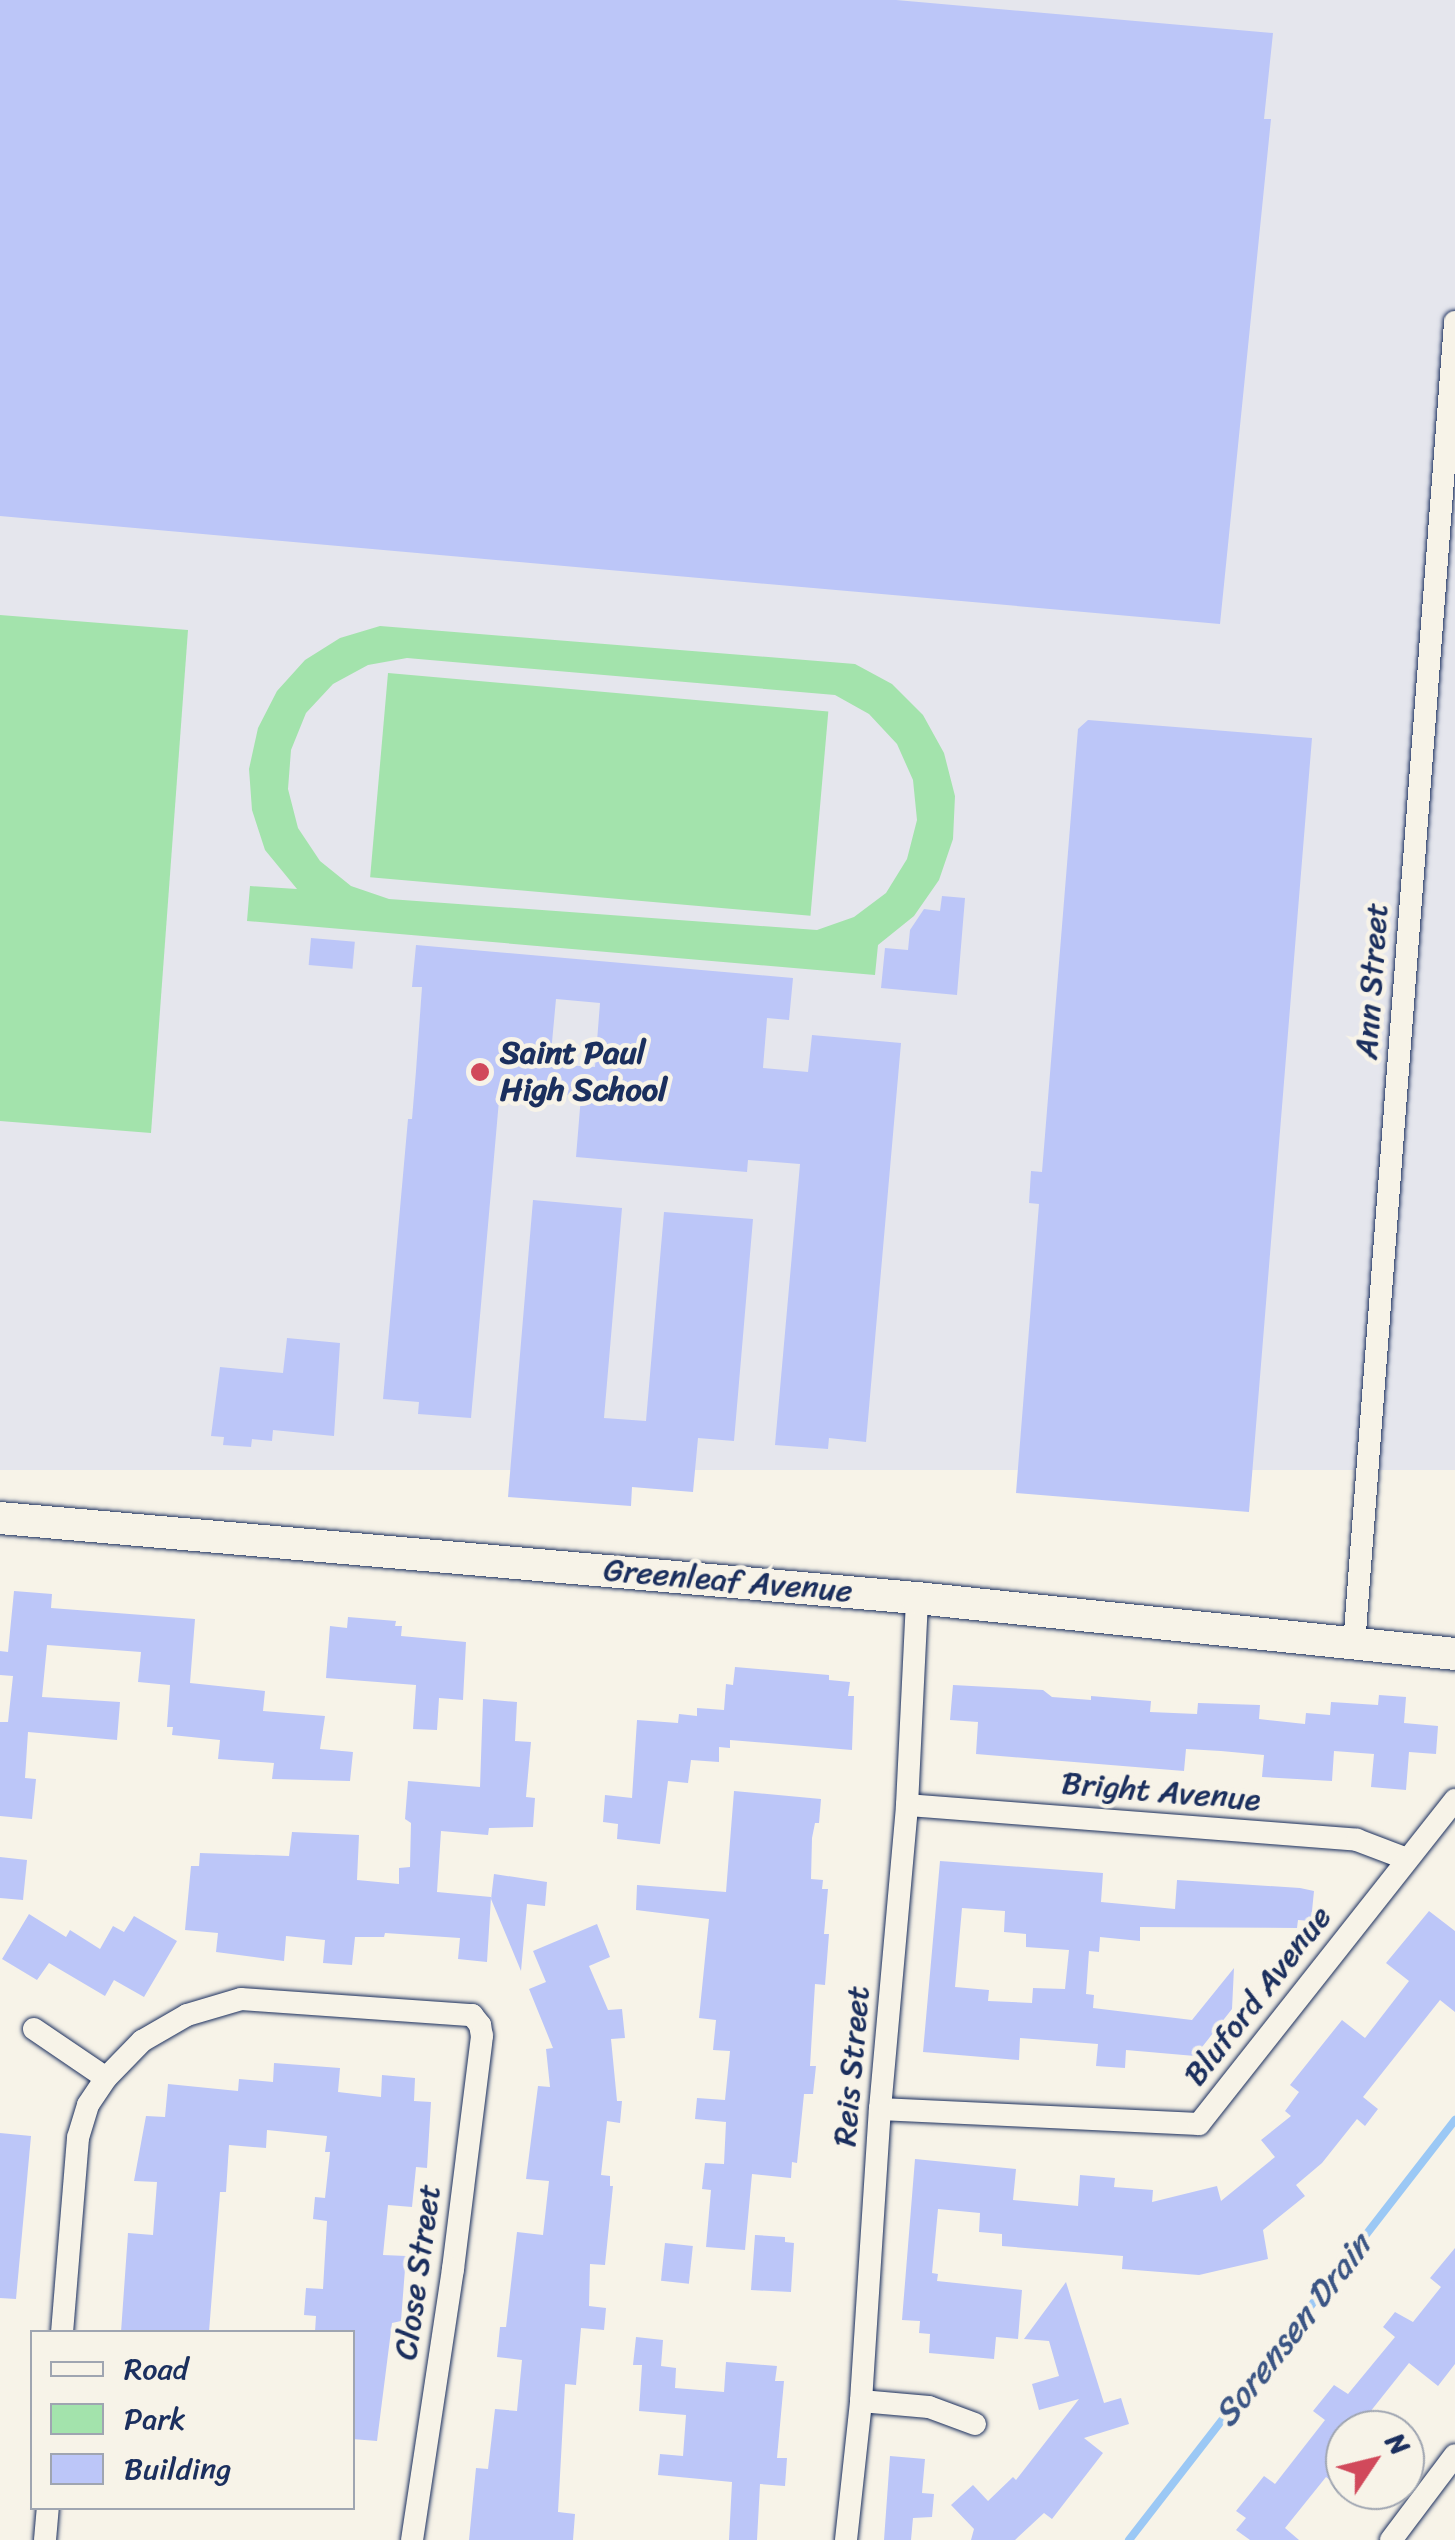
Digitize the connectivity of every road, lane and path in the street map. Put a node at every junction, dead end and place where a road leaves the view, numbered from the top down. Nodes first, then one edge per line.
1 (1455, 322) edge
2 (0, 1518) edge
3 (916, 1598) junction
4 (1354, 1645) junction
5 (1455, 1654) edge
6 (1455, 1800) edge
7 (907, 1805) junction
8 (1407, 1860) junction
9 (34, 2028) dead end
10 (106, 2078) junction
11 (880, 2110) junction
12 (62, 2330) edge
13 (862, 2401) junction
14 (975, 2424) dead end
15 (1455, 2455) edge
16 (48, 2510) edge
17 (45, 2540) edge
18 (412, 2540) edge
19 (846, 2540) edge
20 (1391, 2540) edge

1 - 4 street, Ann Street
2 - 3 main road, Greenleaf Avenue
3 - 4 main road, Greenleaf Avenue
3 - 7 street, Reis Street
4 - 5 main road, Greenleaf Avenue
6 - 8 street, Bluford Avenue
7 - 8 street, Bright Avenue
7 - 11 street, Reis Street
8 - 11 street, Bluford Avenue
9 - 10 street
10 - 12 street
10 - 18 street, Close Street
11 - 13 street, Reis Street
13 - 14 street
13 - 19 street, Reis Street
15 - 20 street
16 - 17 street

